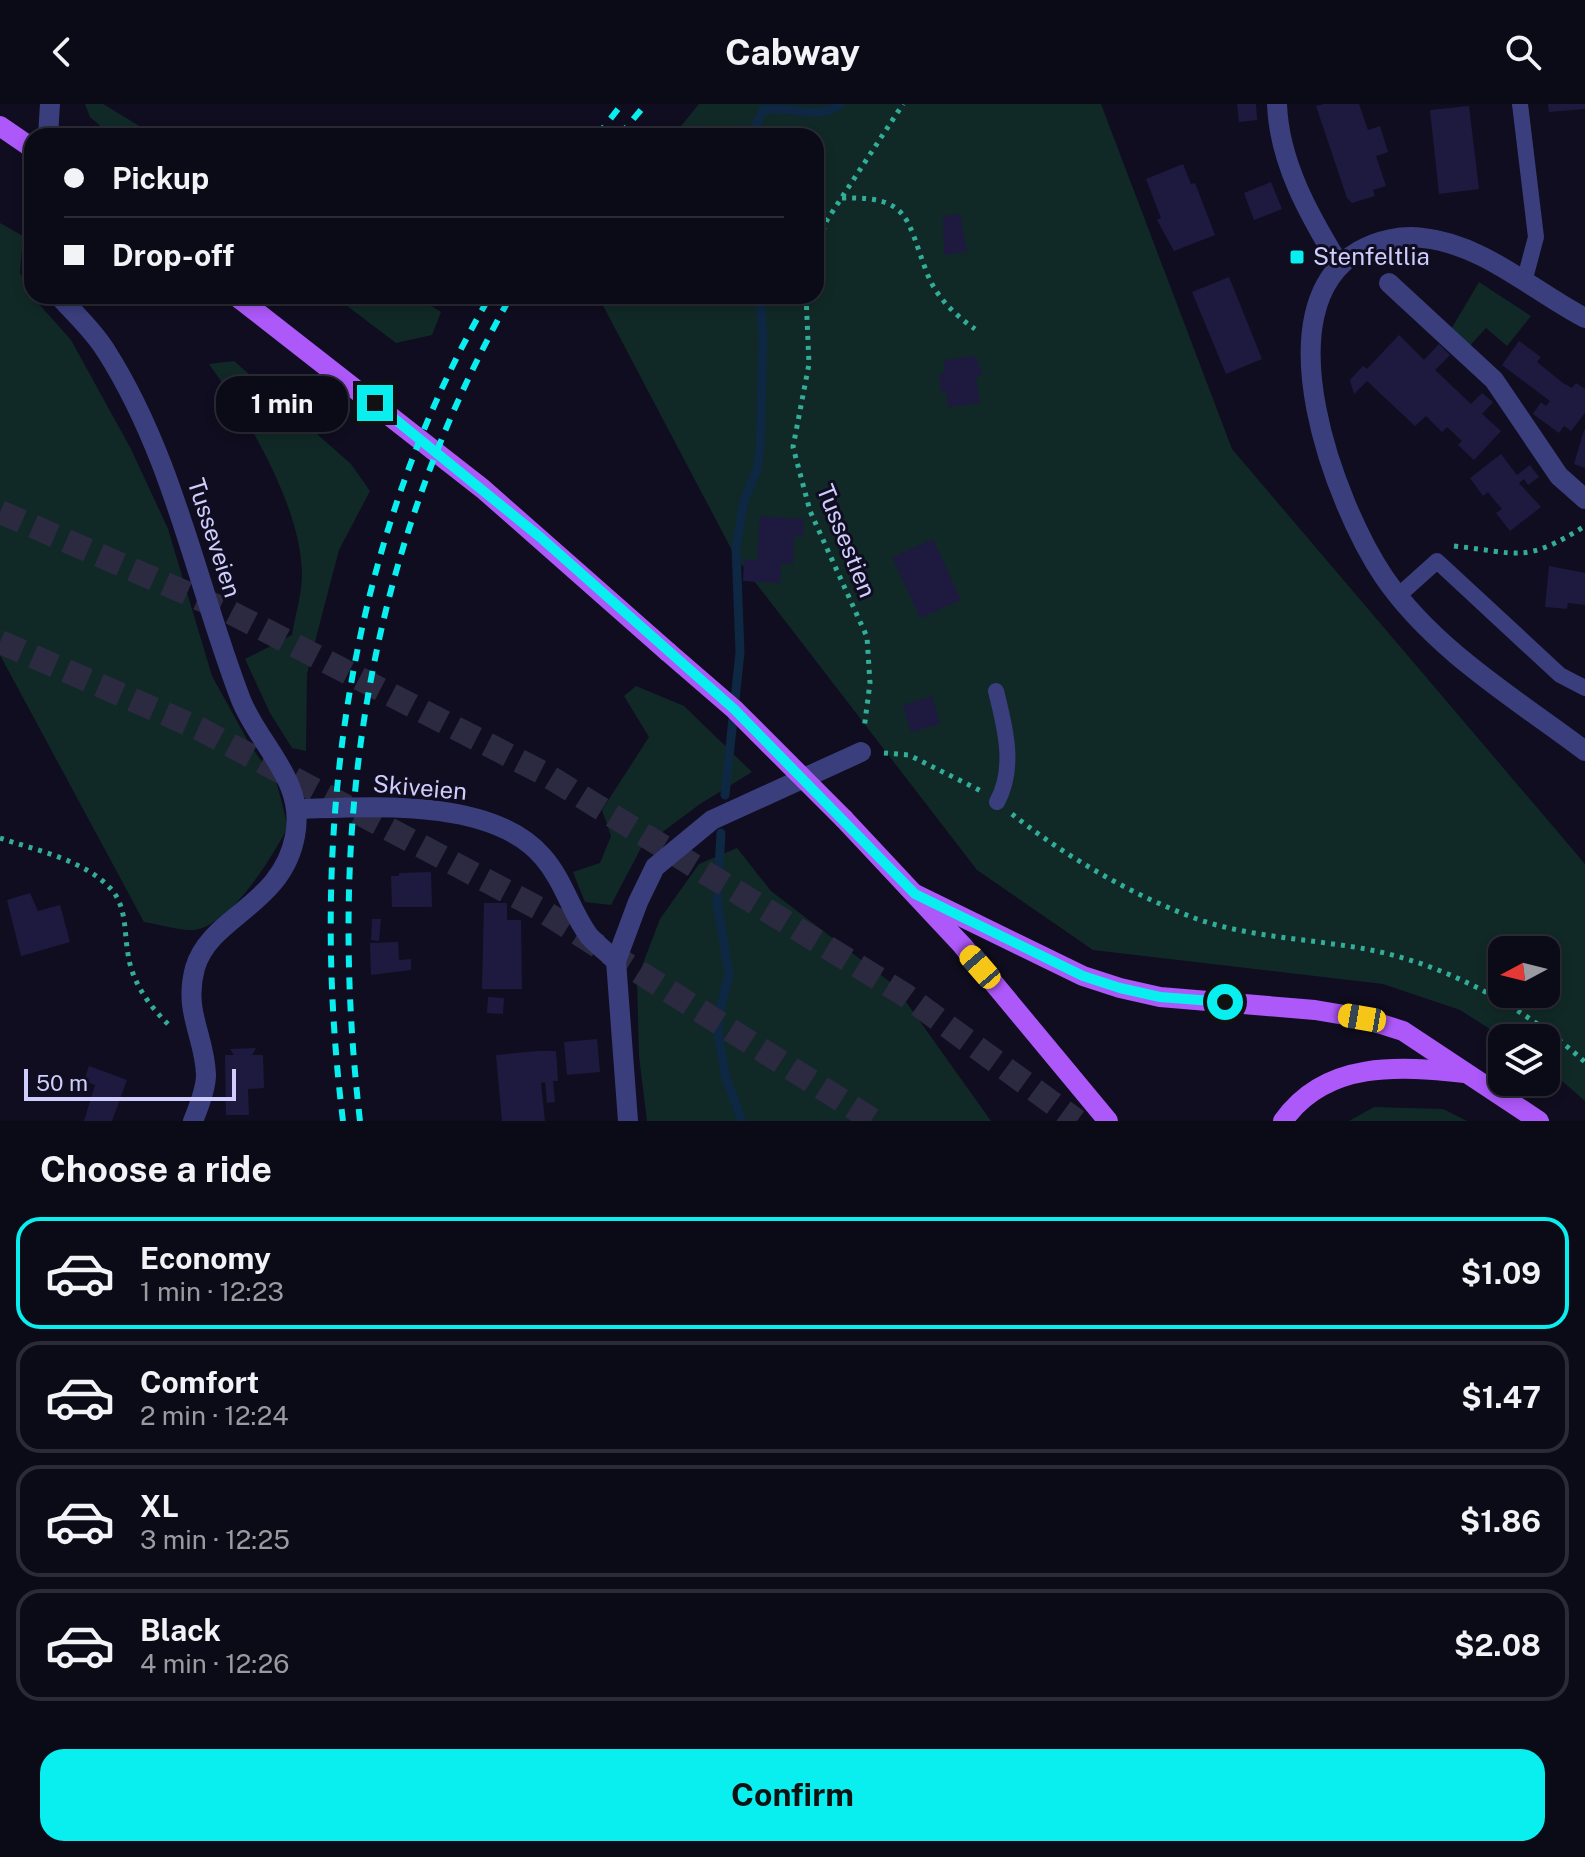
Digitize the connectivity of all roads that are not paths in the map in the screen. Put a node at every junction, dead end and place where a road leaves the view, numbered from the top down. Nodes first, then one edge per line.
1 (50, 104) edge
2 (1277, 104) edge
3 (1520, 104) edge
4 (0, 126) edge
5 (48, 128) edge
6 (24, 142) edge
7 (1339, 264) junction
8 (1524, 282) junction
9 (1389, 283) dead end
10 (66, 304) edge
11 (246, 304) edge
12 (1585, 318) edge
13 (1585, 499) edge
14 (1398, 596) junction
15 (1585, 688) edge
16 (996, 691) dead end
17 (1585, 751) edge
18 (861, 752) road end
19 (997, 802) road end
20 (298, 809) junction
21 (915, 894) junction
22 (616, 961) junction
23 (1471, 1074) junction
24 (193, 1121) edge
25 (628, 1121) edge
26 (1108, 1121) edge
27 (1283, 1121) edge
28 (1539, 1121) edge

1 - 5 street
2 - 7 street
3 - 8 lane
4 - 6 main road
7 - 8 street
7 - 14 street
8 - 12 street
9 - 13 street
10 - 20 street, Tusseveien
11 - 21 main road, bridge
14 - 15 lane
14 - 17 street
16 - 19 lane
18 - 22 street
20 - 22 street, Skiveien
20 - 24 street
21 - 23 main road
21 - 26 main road
22 - 25 street
23 - 27 main road
23 - 28 main road

